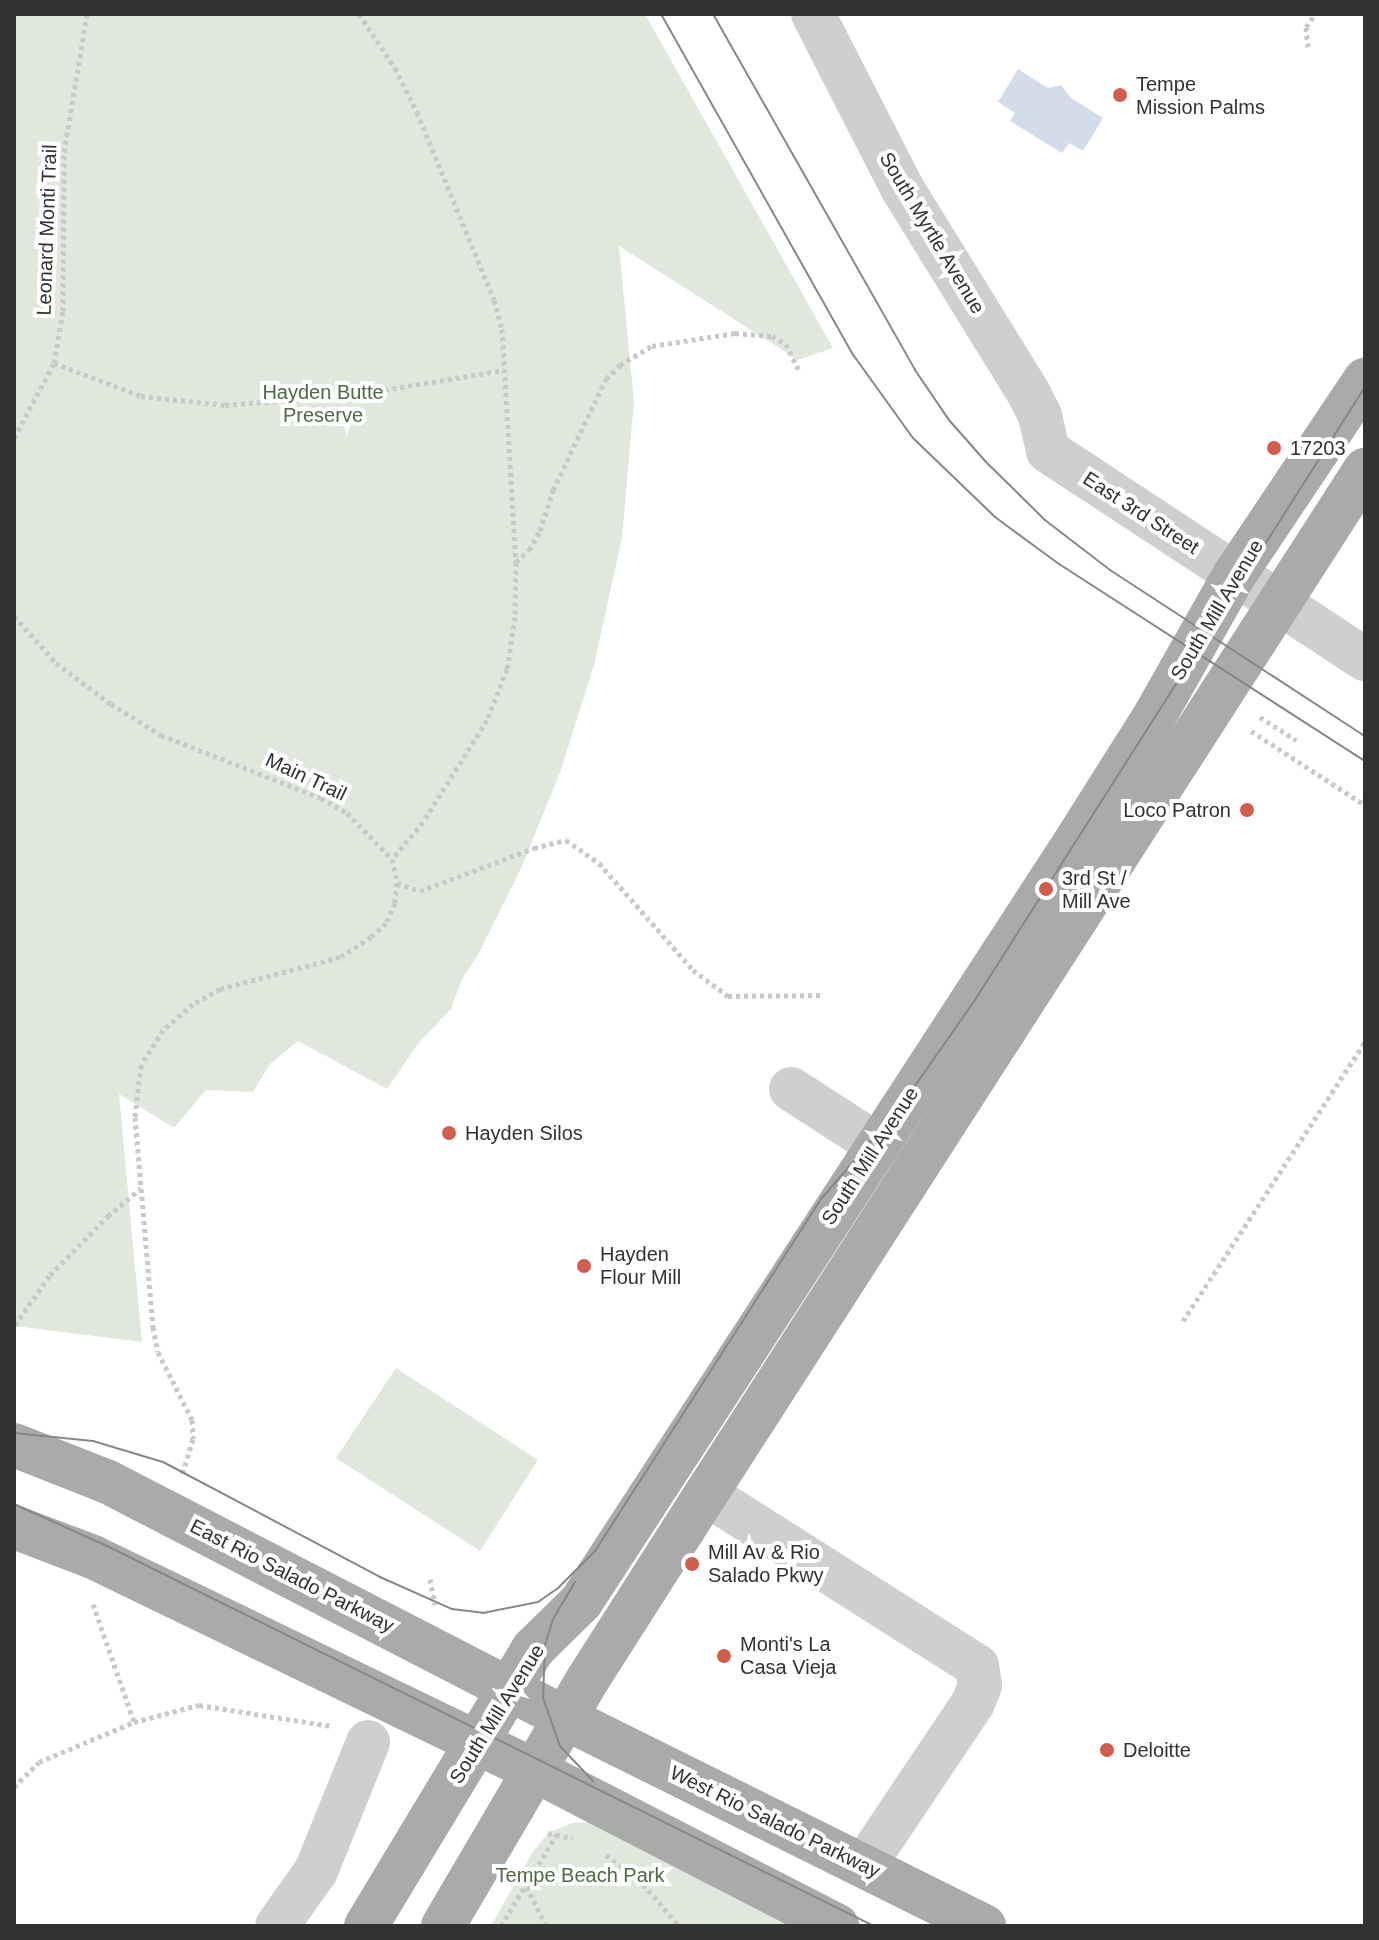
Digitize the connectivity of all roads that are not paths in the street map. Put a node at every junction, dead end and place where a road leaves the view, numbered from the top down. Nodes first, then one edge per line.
1 (813, 14) edge
2 (1365, 380) edge
3 (1048, 451) joint
4 (1365, 470) edge
5 (1235, 574) junction
6 (1277, 602) junction
7 (1365, 659) edge
8 (791, 1089) dead end
9 (879, 1146) junction
10 (14, 1445) edge
11 (706, 1494) junction
12 (14, 1527) edge
13 (509, 1688) junction
14 (565, 1718) junction
15 (353, 1734) road end
16 (477, 1742) junction
17 (534, 1770) junction
18 (864, 1866) junction
19 (277, 1926) edge
20 (366, 1926) edge
21 (443, 1926) edge
22 (837, 1926) edge
23 (984, 1926) edge

1 - 3 street, South Myrtle Avenue
2 - 5 main road, South Mill Avenue
3 - 5 street, East 3rd Street
4 - 6 main road
5 - 6 street, East 3rd Street
5 - 9 main road, South Mill Avenue
6 - 7 street, East 3rd Street
6 - 11 main road
8 - 9 street
9 - 13 main road, South Mill Avenue
10 - 13 main road, East Rio Salado Parkway
11 - 14 main road
11 - 18 street
12 - 16 main road
13 - 14 main road, East Rio Salado Parkway
13 - 16 main road, South Mill Avenue
14 - 17 main road
14 - 18 main road, West Rio Salado Parkway
15 - 19 street
16 - 17 main road
16 - 20 main road, South Mill Avenue
17 - 21 main road
17 - 22 main road
18 - 23 main road, West Rio Salado Parkway

